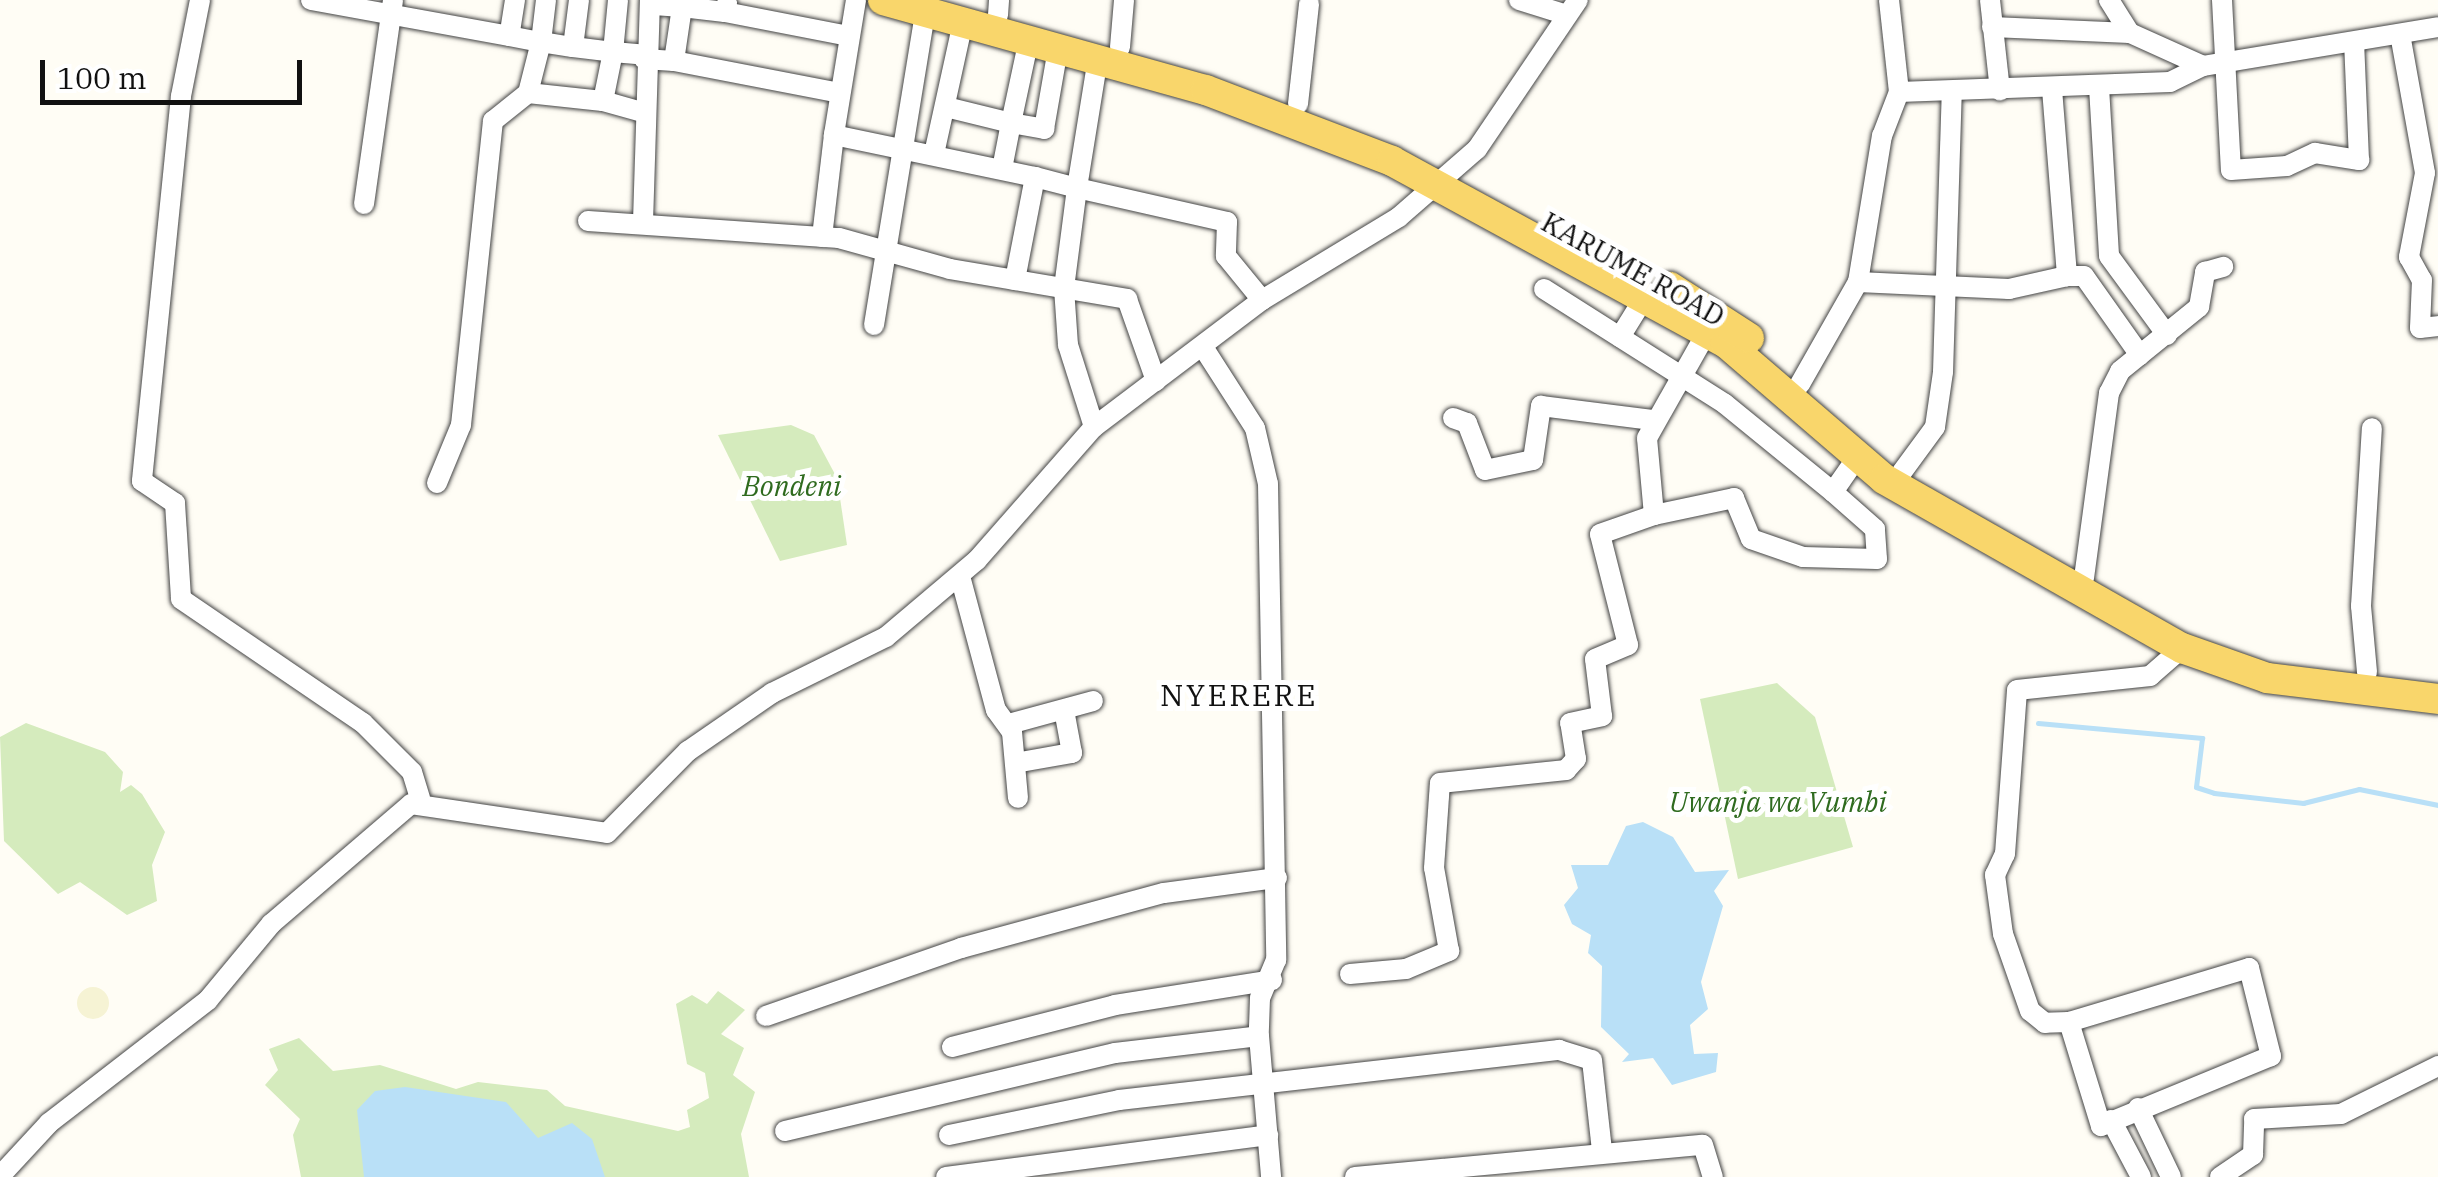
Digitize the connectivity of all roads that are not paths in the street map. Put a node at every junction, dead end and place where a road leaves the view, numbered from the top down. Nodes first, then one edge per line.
1 (200, 0) edge
2 (311, 0) edge
3 (515, 0) edge
4 (546, 0) edge
5 (579, 0) edge
6 (618, 0) edge
7 (856, 0) edge
8 (883, 0) edge
9 (1124, 0) edge
10 (1519, 0) edge
11 (1889, 0) edge
12 (1990, 0) edge
13 (2109, 0) edge
14 (2222, 0) edge
15 (650, 2) edge
16 (1309, 4) dead end
17 (727, 6) edge
18 (682, 7) junction
19 (998, 7) edge
20 (1571, 7) edge
21 (392, 8) edge
22 (945, 11) edge
23 (2438, 27) edge
24 (1992, 28) junction
25 (2130, 32) junction
26 (2400, 34) junction
27 (509, 36) junction
28 (849, 36) junction
29 (541, 42) junction
30 (2354, 42) junction
31 (1043, 44) junction
32 (574, 48) junction
33 (614, 52) junction
34 (1109, 53) junction
35 (644, 57) junction
36 (674, 61) junction
37 (2214, 65) junction
38 (2100, 86) junction
39 (2052, 88) junction
40 (2000, 90) junction
41 (1899, 92) junction
42 (1952, 92) junction
43 (528, 93) junction
44 (840, 93) junction
45 (603, 101) junction
46 (1298, 104) junction
47 (946, 107) junction
48 (642, 112) junction
49 (1011, 123) junction
50 (834, 135) junction
51 (904, 146) junction
52 (934, 154) junction
53 (1002, 170) junction
54 (1035, 177) junction
55 (1446, 177) junction
56 (2432, 181) edge
57 (1077, 188) junction
58 (364, 204) dead end
59 (588, 221) dead end
60 (643, 222) junction
61 (822, 237) junction
62 (885, 248) junction
63 (2223, 267) dead end
64 (2067, 276) junction
65 (1015, 280) junction
66 (1858, 282) junction
67 (1064, 288) junction
68 (1544, 289) dead end
69 (1940, 289) junction
70 (1646, 296) junction
71 (1262, 300) junction
72 (874, 325) dead end
73 (2438, 326) edge
74 (1708, 332) junction
75 (2166, 335) junction
76 (1620, 337) junction
77 (1203, 346) junction
78 (2140, 355) junction
79 (1678, 374) junction
80 (1156, 381) junction
81 (1800, 384) junction
82 (1452, 418) dead end
83 (1652, 420) junction
84 (1094, 427) junction
85 (2372, 428) dead end
86 (1858, 456) junction
87 (1902, 472) junction
88 (437, 483) dead end
89 (1833, 492) junction
90 (1654, 514) junction
91 (960, 576) junction
92 (2084, 578) junction
93 (2182, 648) junction
94 (2367, 672) junction
95 (2438, 678) edge
96 (2438, 699) edge
97 (1093, 701) dead end
98 (1064, 710) junction
99 (1009, 724) junction
100 (1014, 763) junction
101 (1018, 798) dead end
102 (420, 799) junction
103 (1277, 878) junction
104 (1350, 974) dead end
105 (1272, 980) junction
106 (766, 1016) dead end
107 (2069, 1022) junction
108 (1259, 1036) junction
109 (952, 1047) dead end
110 (2438, 1066) edge
111 (1264, 1087) junction
112 (2138, 1108) junction
113 (2111, 1120) junction
114 (785, 1131) dead end
115 (1268, 1134) junction
116 (949, 1135) dead end
117 (1602, 1150) junction
118 (1513, 1169) edge
119 (0, 1176) edge
120 (946, 1177) edge
121 (1272, 1177) edge
122 (1355, 1177) edge
123 (1713, 1177) edge
124 (2141, 1177) edge
125 (2171, 1177) edge
126 (2220, 1177) edge

1 - 102 street
2 - 21 street
3 - 27 street
4 - 29 street
5 - 32 street
6 - 33 street
7 - 28 street
8 - 22 main road
9 - 34 street
10 - 20 street
11 - 41 street
12 - 24 street
13 - 25 street
14 - 37 street
15 - 18 street
15 - 35 street
16 - 46 street
17 - 18 street
17 - 28 street
18 - 36 street
19 - 22 main road, KARUME ROAD
19 - 34 main road, KARUME ROAD
20 - 55 street
21 - 27 street
21 - 58 street
22 - 31 main road
22 - 47 street
22 - 51 street
23 - 26 street
24 - 25 street
24 - 40 street
25 - 37 street
26 - 30 street
26 - 56 street
27 - 29 street
28 - 44 street
29 - 32 street
29 - 43 street
30 - 37 street
30 - 37 street
31 - 34 main road
31 - 49 street
31 - 49 street
32 - 33 street
33 - 35 street
33 - 45 street
34 - 46 main road, KARUME ROAD
34 - 55 main road
34 - 57 street
35 - 36 street
35 - 48 street
36 - 44 street
37 - 38 street
38 - 39 street
38 - 75 street
39 - 40 street
39 - 64 street
40 - 42 street
41 - 42 street
41 - 66 street
42 - 69 street
43 - 45 street
43 - 88 street
44 - 50 street
45 - 48 street
46 - 55 main road, KARUME ROAD
47 - 49 street
47 - 52 street
48 - 60 street
49 - 53 street
50 - 51 street
50 - 61 street
51 - 52 street
51 - 62 street
52 - 53 street
53 - 54 street
54 - 57 street
54 - 65 street
55 - 70 main road
55 - 71 street
55 - 81 main road, KARUME ROAD
56 - 73 street
57 - 67 street
57 - 71 street
59 - 60 street
60 - 61 street
61 - 62 street
62 - 65 street
62 - 72 street
63 - 75 street
64 - 69 street
64 - 78 street
65 - 67 street
66 - 69 street
66 - 81 street
67 - 80 street
67 - 84 street
68 - 76 street
69 - 87 street
70 - 74 main road
70 - 76 street
71 - 77 street
74 - 79 street
74 - 86 main road
75 - 78 street
76 - 79 street
77 - 80 street
77 - 103 street
78 - 92 street
79 - 83 street
79 - 89 street
80 - 84 street
81 - 87 main road, KARUME ROAD
82 - 83 street
83 - 90 street
84 - 91 street
85 - 94 street
86 - 89 street
86 - 93 main road
87 - 92 main road, KARUME ROAD
89 - 90 street
90 - 104 street
91 - 99 street
91 - 102 street
92 - 94 main road, KARUME ROAD
93 - 96 main road
93 - 107 street
94 - 95 main road, KARUME ROAD
97 - 98 street
98 - 99 street
98 - 100 street
99 - 100 street
100 - 101 street
102 - 119 street
103 - 105 street
103 - 106 street
105 - 108 street
105 - 109 street
107 - 112 street
107 - 113 street
108 - 111 street
108 - 114 street
110 - 126 street
111 - 115 street
111 - 116 street
111 - 117 street
112 - 113 street
112 - 125 street
113 - 124 street
115 - 120 street
115 - 121 street
117 - 118 street
117 - 123 street
118 - 122 street

